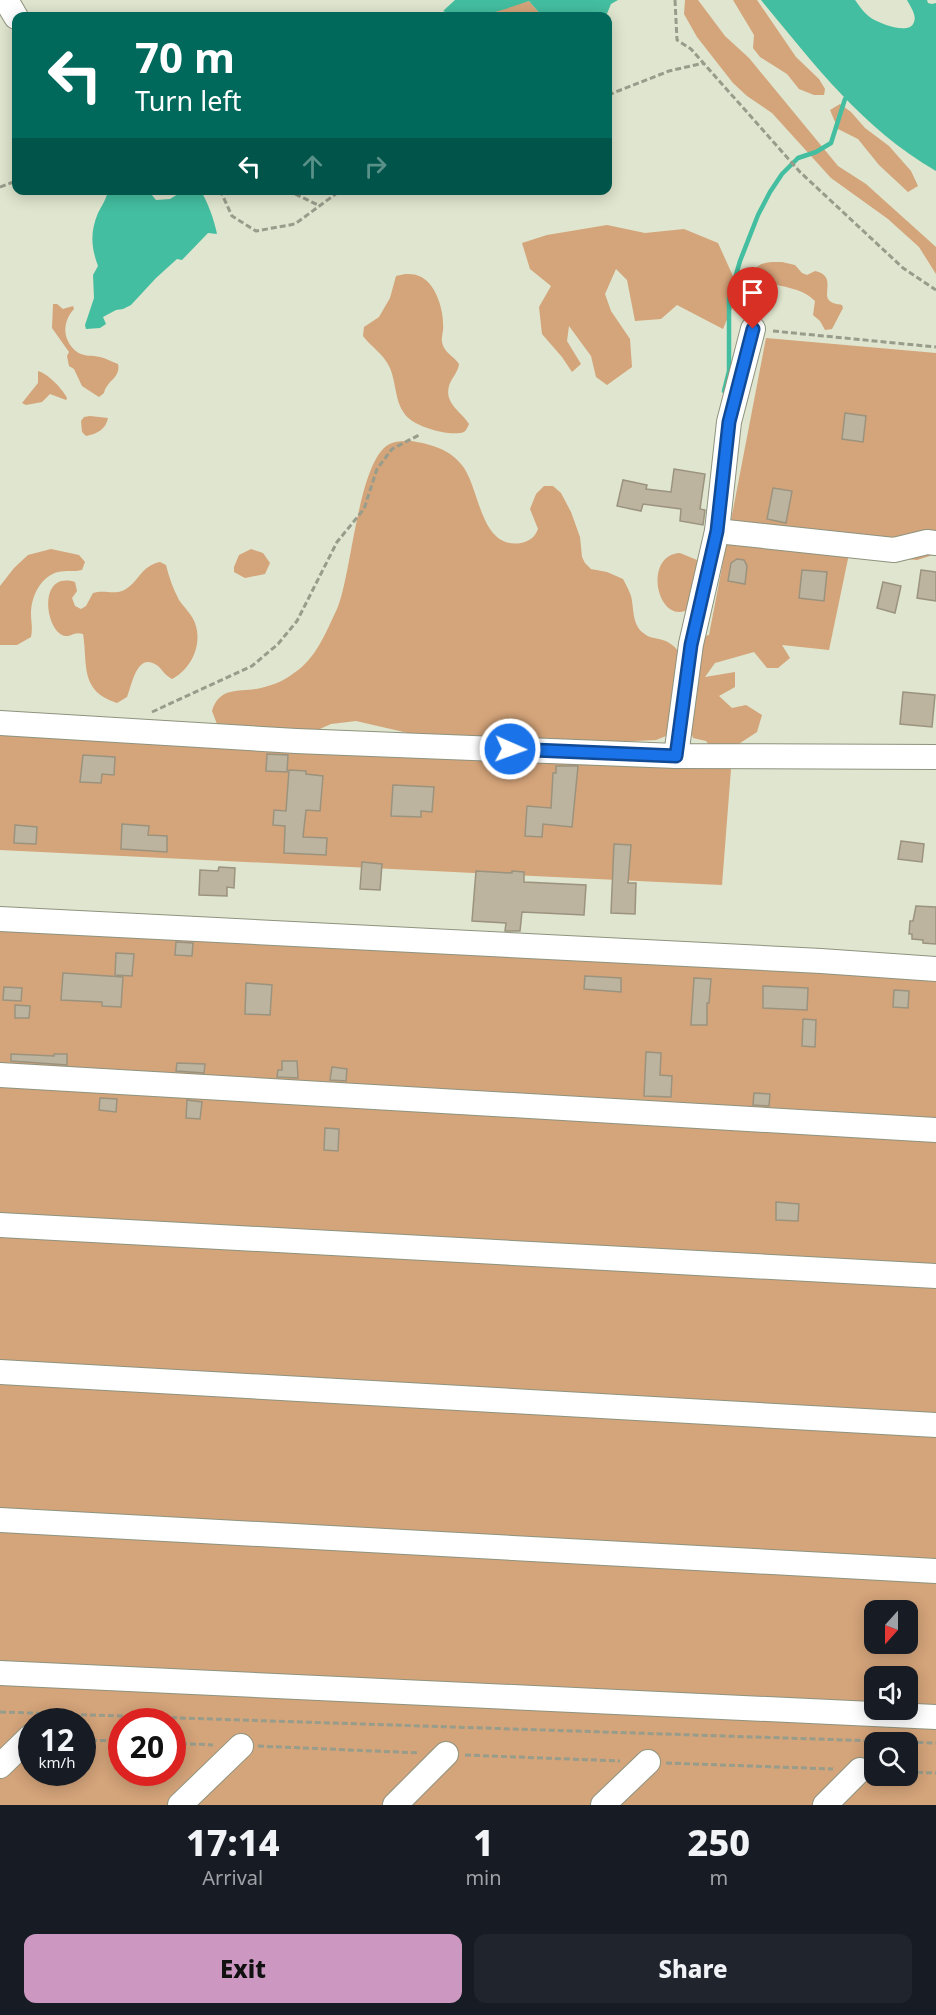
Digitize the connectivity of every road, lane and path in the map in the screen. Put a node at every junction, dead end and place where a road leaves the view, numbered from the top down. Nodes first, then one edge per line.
1 (675, 0) edge
2 (704, 63) junction
3 (612, 93) edge
4 (222, 195) edge
5 (297, 195) edge
6 (334, 195) edge
7 (320, 206) junction
8 (936, 290) edge
9 (753, 329) joint
10 (936, 347) edge
11 (421, 434) dead end
12 (717, 531) junction
13 (936, 543) edge
14 (146, 714) dead end
15 (0, 723) edge
16 (676, 756) junction
17 (936, 757) edge
18 (0, 919) edge
19 (936, 969) edge
20 (0, 1074) edge
21 (936, 1130) edge
22 (0, 1225) edge
23 (936, 1276) edge
24 (0, 1372) edge
25 (936, 1425) edge
26 (0, 1520) edge
27 (936, 1571) edge
28 (0, 1673) edge
29 (0, 1712) edge
30 (936, 1717) edge
31 (936, 1743) edge
32 (186, 1744) edge
33 (240, 1746) junction
34 (18, 1749) edge
35 (446, 1754) junction
36 (648, 1762) junction
37 (0, 1766) edge
38 (860, 1770) joint
39 (918, 1772) edge
40 (936, 1773) edge
41 (180, 1805) edge
42 (395, 1805) edge
43 (603, 1805) edge
44 (825, 1805) edge

1 - 2 path
2 - 3 path
2 - 8 path
4 - 7 path
5 - 7 path
6 - 7 path
9 - 10 path
9 - 12 street
11 - 14 path
12 - 13 street
12 - 16 street
15 - 16 street
16 - 17 street
18 - 19 street
20 - 21 street
22 - 23 street
24 - 25 street
26 - 27 street
28 - 30 street
29 - 31 path
32 - 33 path
33 - 35 path
33 - 41 street
34 - 37 street
35 - 36 path
35 - 42 street
36 - 38 path
36 - 43 street
38 - 44 street
39 - 40 path

